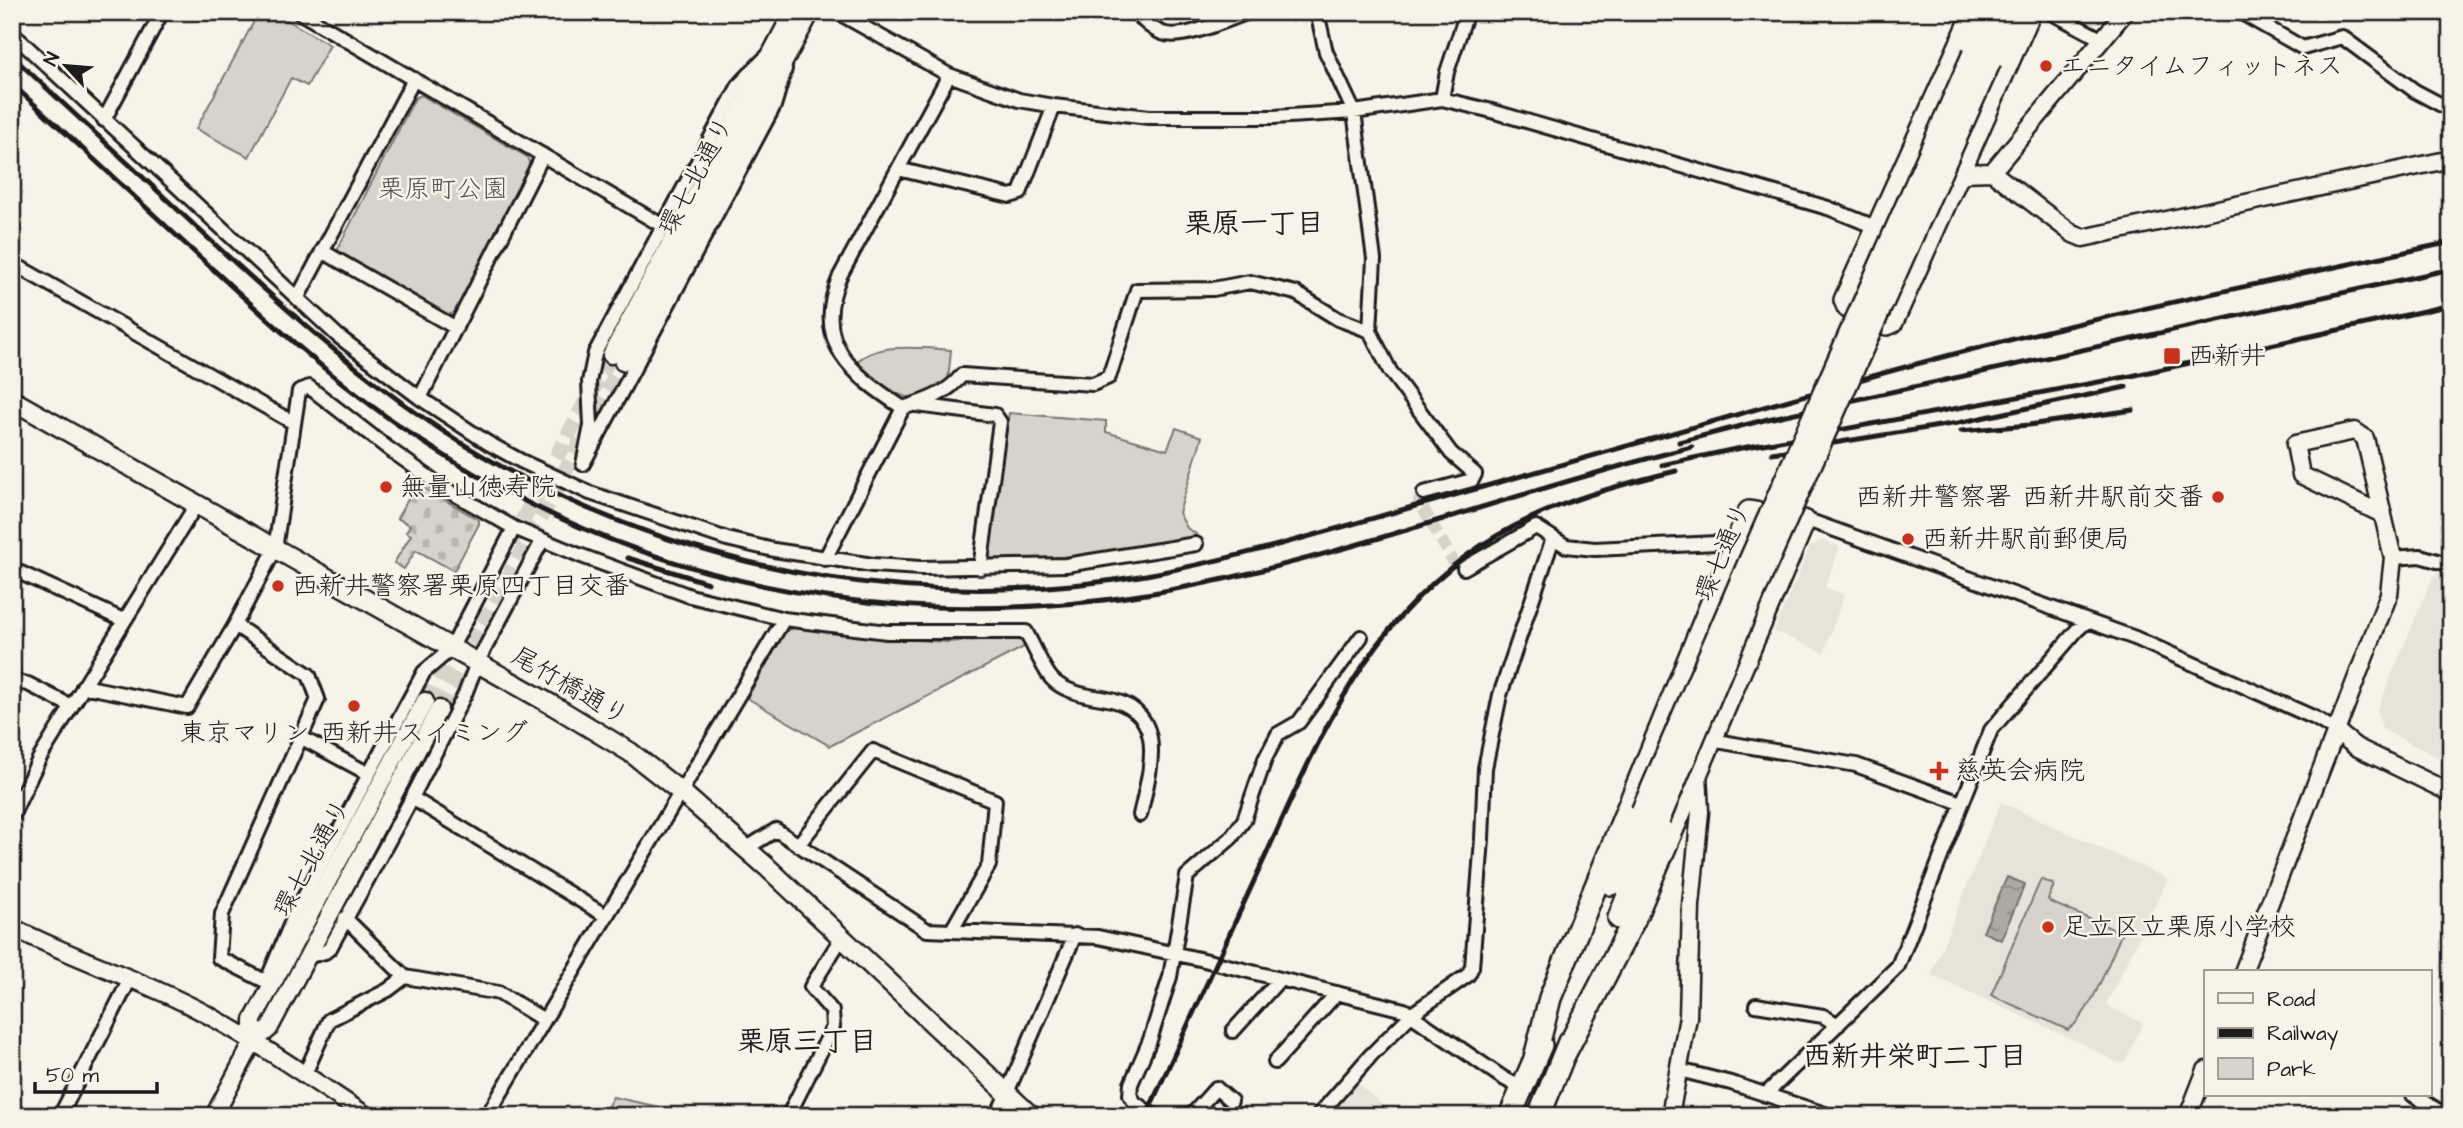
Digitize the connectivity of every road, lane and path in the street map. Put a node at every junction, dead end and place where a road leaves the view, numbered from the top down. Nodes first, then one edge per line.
1 (162, 12) edge
2 (299, 12) edge
3 (793, 12) edge
4 (811, 12) edge
5 (837, 12) edge
6 (1135, 12) edge
7 (1249, 12) edge
8 (1317, 12) edge
9 (1466, 12) edge
10 (1975, 12) edge
11 (1992, 12) edge
12 (2012, 12) edge
13 (2030, 12) edge
14 (2050, 12) edge
15 (2125, 12) edge
16 (2240, 12) edge
17 (12, 33) edge
18 (2103, 40) junction
19 (780, 54) junction
20 (1982, 57) junction
21 (949, 75) junction
22 (414, 79) junction
23 (1442, 99) junction
24 (1054, 106) junction
25 (2451, 110) edge
26 (1354, 112) junction
27 (104, 120) junction
28 (543, 155) junction
29 (2451, 159) edge
30 (898, 169) junction
31 (1992, 172) junction
32 (1963, 173) junction
33 (663, 226) junction
34 (1877, 228) junction
35 (1926, 248) junction
36 (322, 251) junction
37 (12, 263) edge
38 (298, 297) junction
39 (456, 328) junction
40 (1370, 331) junction
41 (617, 358) tunnel mouth
42 (420, 398) junction
43 (12, 400) edge
44 (908, 406) junction
45 (295, 423) junction
46 (583, 464) junction
47 (572, 485) junction
48 (1424, 493) dead end
49 (196, 505) junction
50 (2382, 514) junction
51 (1804, 521) junction
52 (514, 528) junction
53 (1553, 538) junction
54 (542, 541) junction
55 (1737, 542) junction
56 (1196, 544) dead end
57 (275, 549) junction
58 (2393, 558) junction
59 (825, 559) junction
60 (2451, 565) edge
61 (980, 568) junction
62 (1464, 568) dead end
63 (12, 569) edge
64 (785, 619) junction
65 (123, 620) junction
66 (2087, 621) junction
67 (235, 625) junction
68 (1361, 637) dead end
69 (452, 649) junction
70 (477, 663) junction
71 (12, 681) edge
72 (83, 686) junction
73 (71, 706) junction
74 (2335, 730) junction
75 (302, 738) junction
76 (1711, 740) junction
77 (1698, 768) junction
78 (369, 774) junction
79 (681, 792) junction
80 (2451, 793) edge
81 (412, 797) junction
82 (1961, 803) junction
83 (1140, 815) dead end
84 (12, 816) edge
85 (1651, 816) junction
86 (798, 845) junction
87 (747, 848) junction
88 (606, 916) junction
89 (345, 918) junction
90 (12, 927) edge
91 (952, 930) junction
92 (1075, 935) junction
93 (842, 937) junction
94 (1174, 954) junction
95 (306, 957) junction
96 (2244, 970) edge
97 (405, 977) junction
98 (130, 979) junction
99 (1280, 979) junction
100 (267, 987) junction
101 (1337, 993) junction
102 (1756, 1005) dead end
103 (1412, 1014) junction
104 (544, 1020) junction
105 (1838, 1025) junction
106 (1234, 1031) dead end
107 (253, 1042) junction
108 (1564, 1055) junction
109 (1535, 1058) junction
110 (1275, 1062) dead end
111 (1679, 1070) junction
112 (2204, 1075) edge
113 (304, 1076) junction
114 (1522, 1088) junction
115 (1006, 1092) junction
116 (1765, 1095) junction
117 (2415, 1096) edge
118 (1231, 1101) dead end
119 (1546, 1113) edge
120 (60, 1116) edge
121 (215, 1116) edge
122 (368, 1116) edge
123 (486, 1116) edge
124 (788, 1116) edge
125 (997, 1116) edge
126 (1031, 1116) edge
127 (1154, 1116) edge
128 (1191, 1116) edge
129 (1318, 1116) edge
130 (1510, 1116) edge
131 (1671, 1116) edge
132 (1831, 1116) edge
133 (2188, 1116) edge
134 (2447, 1116) edge

1 - 27 street
2 - 22 street
3 - 19 street, 環七北通り
4 - 19 street, 環七北通り
5 - 21 street
6 - 7 street
8 - 26 street
9 - 23 street
10 - 34 main road
11 - 20 main road, 環七通り
12 - 20 main road, 環七通り
13 - 32 main road
14 - 18 street
15 - 18 street
16 - 25 street
17 - 27 street
18 - 31 street
19 - 33 street
19 - 41 street, 環七北通り
19 - 46 street
20 - 85 main road, 環七通り, bridge
21 - 24 street
21 - 30 street
22 - 28 street
22 - 36 street
23 - 26 street
23 - 34 street
24 - 26 street
24 - 30 street
26 - 40 street
27 - 38 street
28 - 33 street
28 - 39 street
29 - 31 street
30 - 44 street
31 - 32 street
32 - 35 main road
33 - 46 street
34 - 35 street
34 - 35 main road
36 - 38 street
36 - 39 street
37 - 45 street
38 - 42 street
39 - 42 street
40 - 44 street
40 - 48 street
42 - 47 street
43 - 49 main road, 尾竹橋通り
44 - 59 street
44 - 61 street
45 - 52 street
45 - 57 street
46 - 47 street
47 - 59 street
49 - 57 main road, 尾竹橋通り
49 - 65 street
50 - 50 street
50 - 58 street
51 - 55 main road
51 - 66 street
51 - 76 main road
52 - 54 street
52 - 69 street
53 - 55 street
53 - 62 street
53 - 103 street
54 - 64 street
54 - 70 street
55 - 109 main road
56 - 61 street
57 - 67 street
57 - 69 main road, 尾竹橋通り
58 - 60 street
58 - 74 street
59 - 61 street
63 - 65 street
64 - 79 street
64 - 83 street
65 - 72 street
66 - 74 street
66 - 82 street
67 - 72 street
67 - 75 street
68 - 94 street
69 - 70 main road, 尾竹橋通り
69 - 78 street
70 - 79 main road, 尾竹橋通り
70 - 81 street
71 - 73 street
72 - 73 street
73 - 84 street
74 - 80 street
74 - 96 street
75 - 78 street
75 - 100 street
76 - 77 main road
76 - 82 street
77 - 108 main road
77 - 111 street
78 - 100 street
79 - 87 main road, 尾竹橋通り
79 - 88 street
81 - 88 street
81 - 89 street
82 - 105 street
85 - 108 main road, 環七通り
85 - 109 main road, 環七通り
86 - 87 street
86 - 91 street
86 - 91 street
87 - 93 main road, 尾竹橋通り
88 - 104 street
89 - 95 street
89 - 97 street
90 - 98 street
91 - 92 street
92 - 94 street
92 - 115 street
93 - 115 main road, 尾竹橋通り
93 - 124 street
94 - 99 street
94 - 127 street
95 - 100 street, 環七北通り
95 - 107 street, 環七北通り
97 - 104 street
97 - 113 street
98 - 107 street
98 - 120 street
99 - 101 street
99 - 106 street
100 - 107 street, 環七北通り
101 - 103 street
101 - 110 street
102 - 105 street
103 - 114 street
103 - 129 street
104 - 123 street
105 - 116 street
107 - 113 street
107 - 121 street, 環七北通り
108 - 119 main road, 環七通り
109 - 114 main road, 環七通り
111 - 116 street
111 - 131 street
112 - 133 street
113 - 122 street
114 - 130 main road, 環七通り
115 - 125 street
115 - 126 main road, 尾竹橋通り
116 - 132 street
117 - 134 street
118 - 128 street

